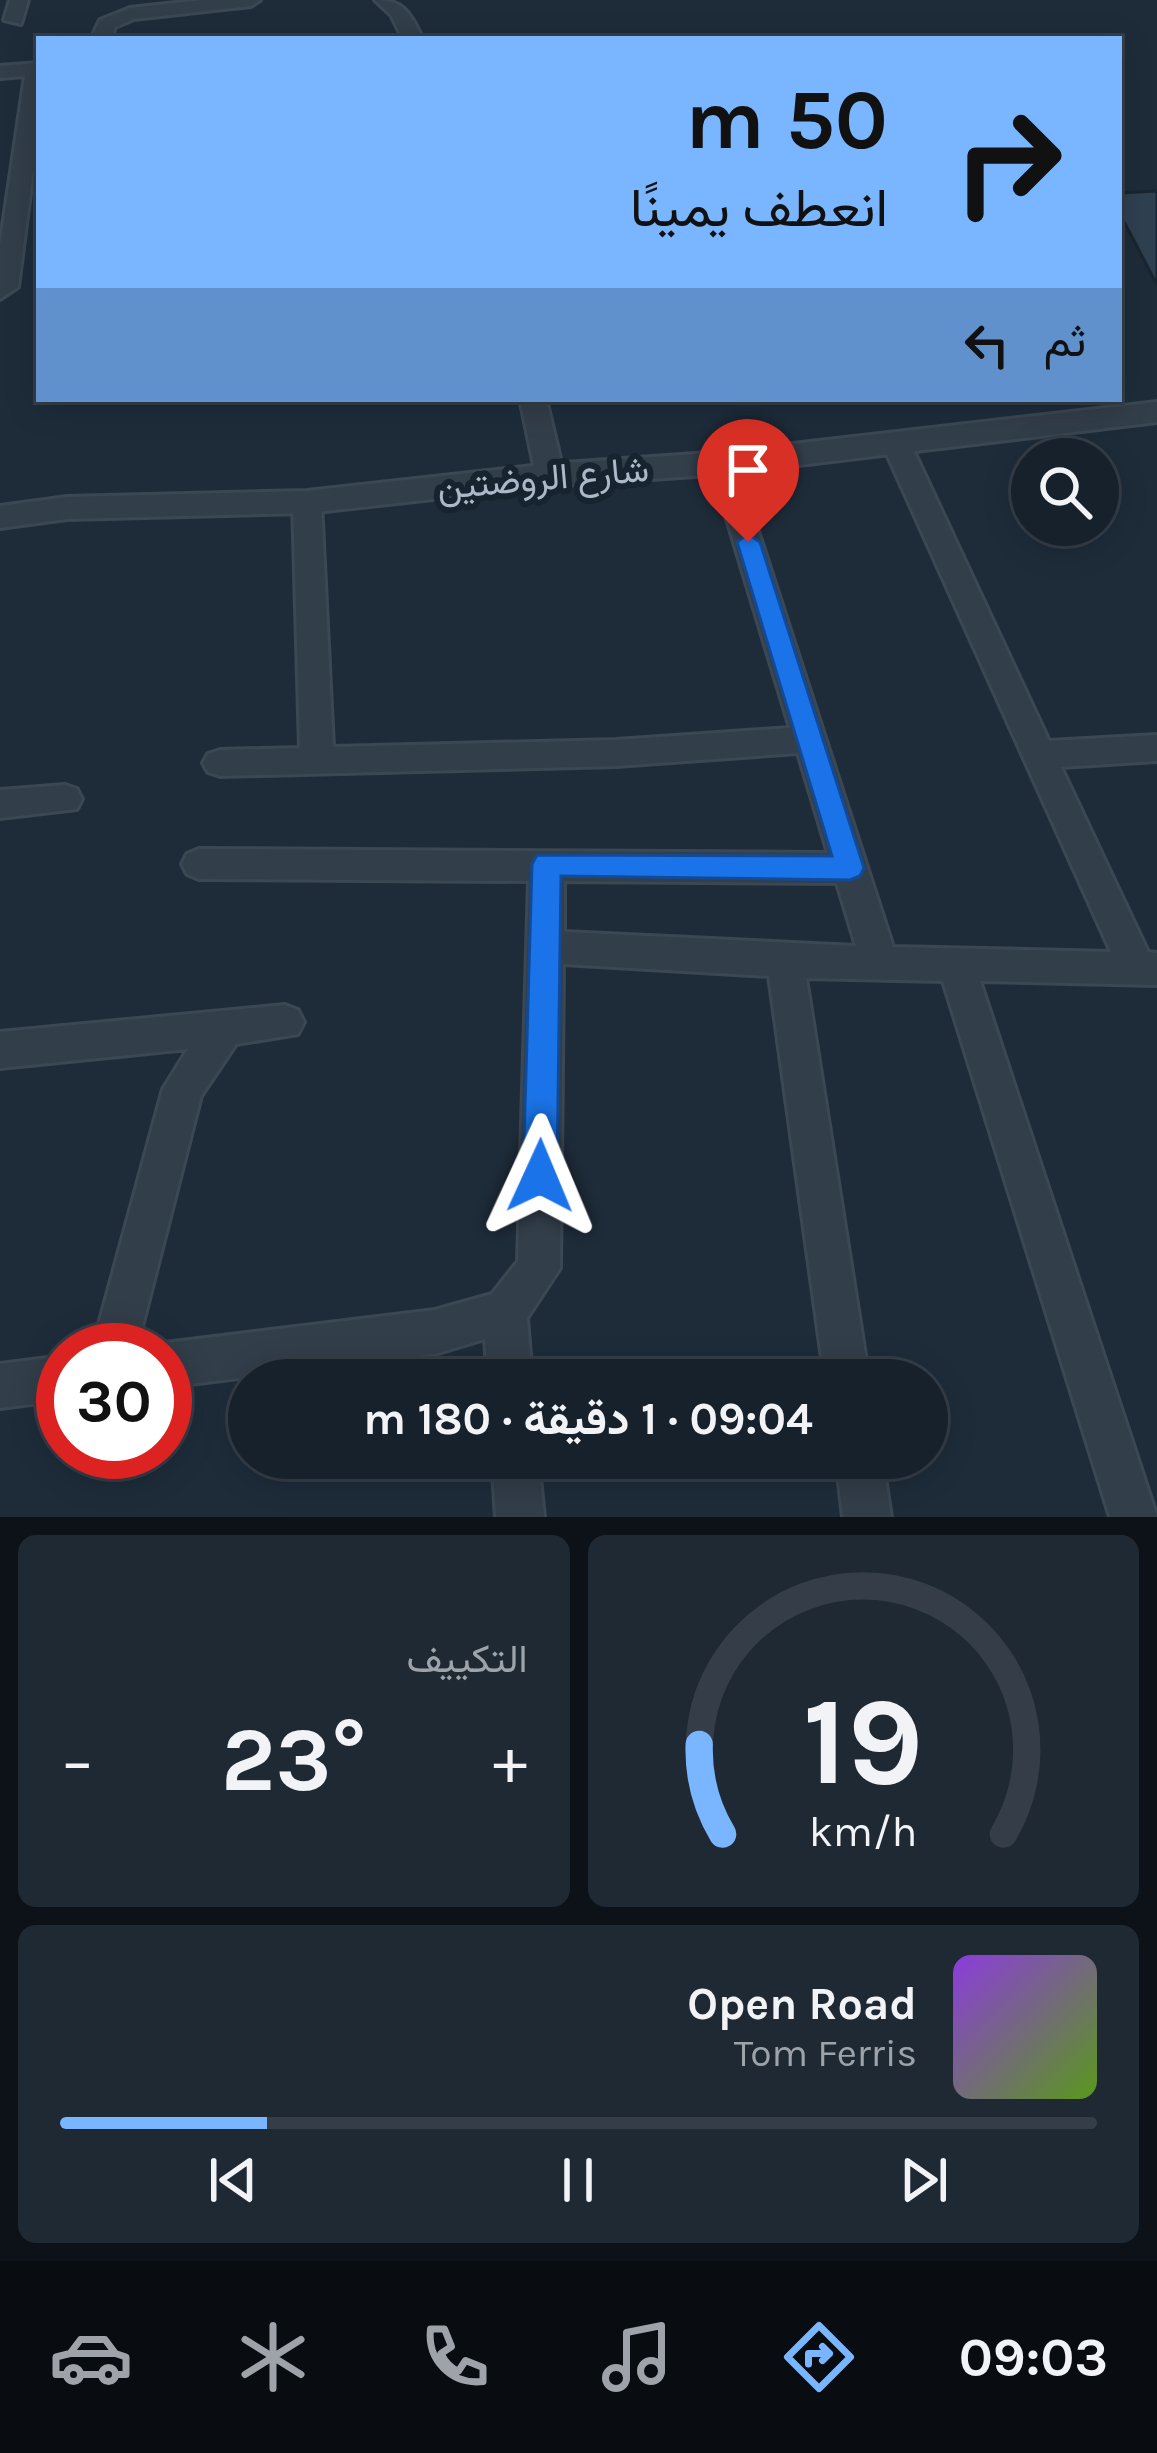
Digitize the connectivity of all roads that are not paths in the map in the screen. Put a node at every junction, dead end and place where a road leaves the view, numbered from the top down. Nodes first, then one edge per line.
1 (251, 0) edge
2 (384, 0) edge
3 (101, 36) edge
4 (405, 36) edge
5 (36, 69) edge
6 (0, 72) edge
7 (36, 83) edge
8 (0, 292) edge
9 (533, 402) edge
10 (1157, 412) edge
11 (896, 442) junction
12 (724, 463) junction
13 (550, 475) junction
14 (308, 502) junction
15 (0, 517) edge
16 (810, 739) junction
17 (1157, 748) edge
18 (1039, 755) junction
19 (317, 759) junction
20 (220, 763) dead end
21 (65, 799) dead end
22 (0, 805) edge
23 (200, 864) dead end
24 (547, 864) junction
25 (850, 868) junction
26 (544, 947) junction
27 (785, 961) junction
28 (879, 962) junction
29 (957, 967) junction
30 (1147, 969) edge
31 (285, 1022) dead end
32 (225, 1028) junction
33 (0, 1050) edge
34 (505, 1312) junction
35 (121, 1323) edge
36 (508, 1359) edge
37 (844, 1359) edge
38 (192, 1362) edge
39 (36, 1381) edge
40 (0, 1386) edge
41 (517, 1479) edge
42 (862, 1479) edge
43 (520, 1517) edge
44 (867, 1517) edge
45 (1134, 1517) edge

1 - 3 street
2 - 4 street
5 - 6 street
7 - 8 street
9 - 13 street
10 - 11 street, شارع الروضتين
11 - 12 street, شارع الروضتين
11 - 18 street
12 - 13 street, شارع الروضتين
12 - 16 street
13 - 14 street, شارع الروضتين
14 - 15 street, شارع الروضتين
14 - 19 street
16 - 19 street
16 - 25 street
17 - 18 street
18 - 30 street
19 - 20 street
21 - 22 street
23 - 24 street
24 - 25 street
24 - 26 street
25 - 28 street
26 - 27 street
26 - 34 street
27 - 28 street
27 - 37 street
28 - 29 street
29 - 30 street
29 - 45 street
31 - 32 street
32 - 33 street
32 - 35 street
34 - 36 street
34 - 38 street
39 - 40 street
41 - 43 street
42 - 44 street

